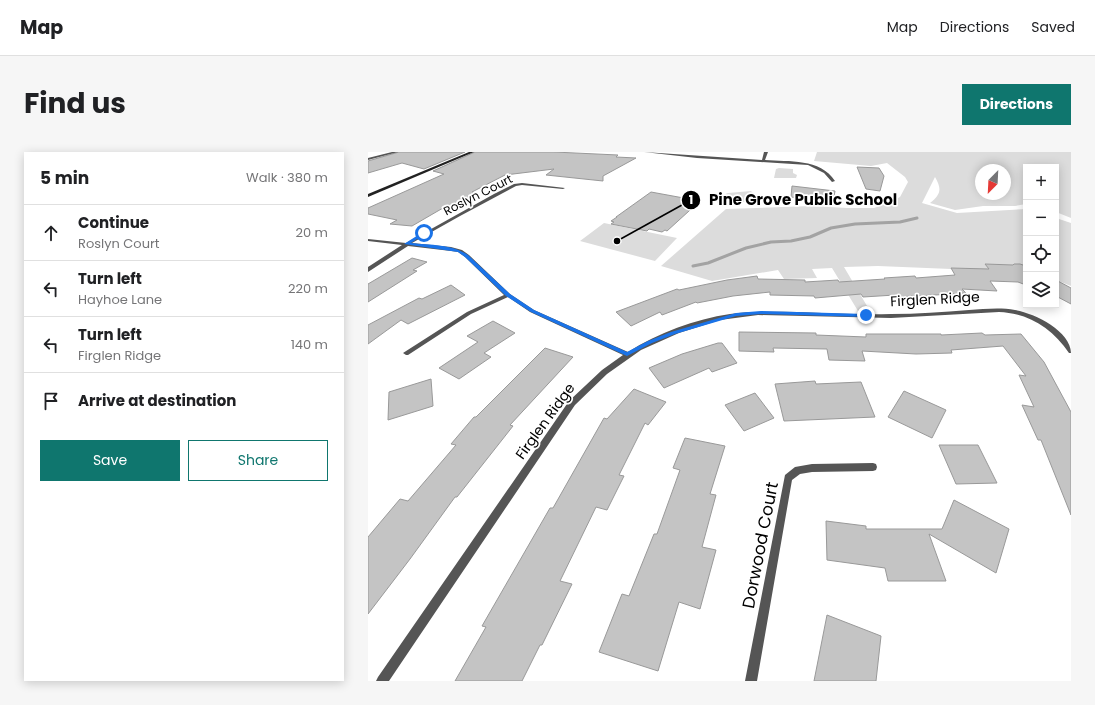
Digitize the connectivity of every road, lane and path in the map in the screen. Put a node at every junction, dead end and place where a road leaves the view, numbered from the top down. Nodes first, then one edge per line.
1 (396, 152) edge
2 (472, 152) edge
3 (646, 152) edge
4 (766, 152) edge
5 (368, 159) edge
6 (764, 161) junction
7 (833, 181) dead end
8 (563, 188) dead end
9 (368, 196) edge
10 (368, 240) edge
11 (406, 244) junction
12 (368, 270) edge
13 (508, 295) junction
14 (1071, 351) edge
15 (406, 354) dead end
16 (627, 354) junction
17 (873, 467) dead end
18 (382, 681) edge
19 (751, 681) edge

1 - 5 street
2 - 9 main road
3 - 6 street
4 - 6 street
6 - 7 street
8 - 11 street, Roslyn Court
10 - 11 street
11 - 12 street, Roslyn Court
11 - 13 street
13 - 15 street
13 - 16 street
14 - 16 street, Firglen Ridge
16 - 18 street, Firglen Ridge
17 - 19 street, Dorwood Court

